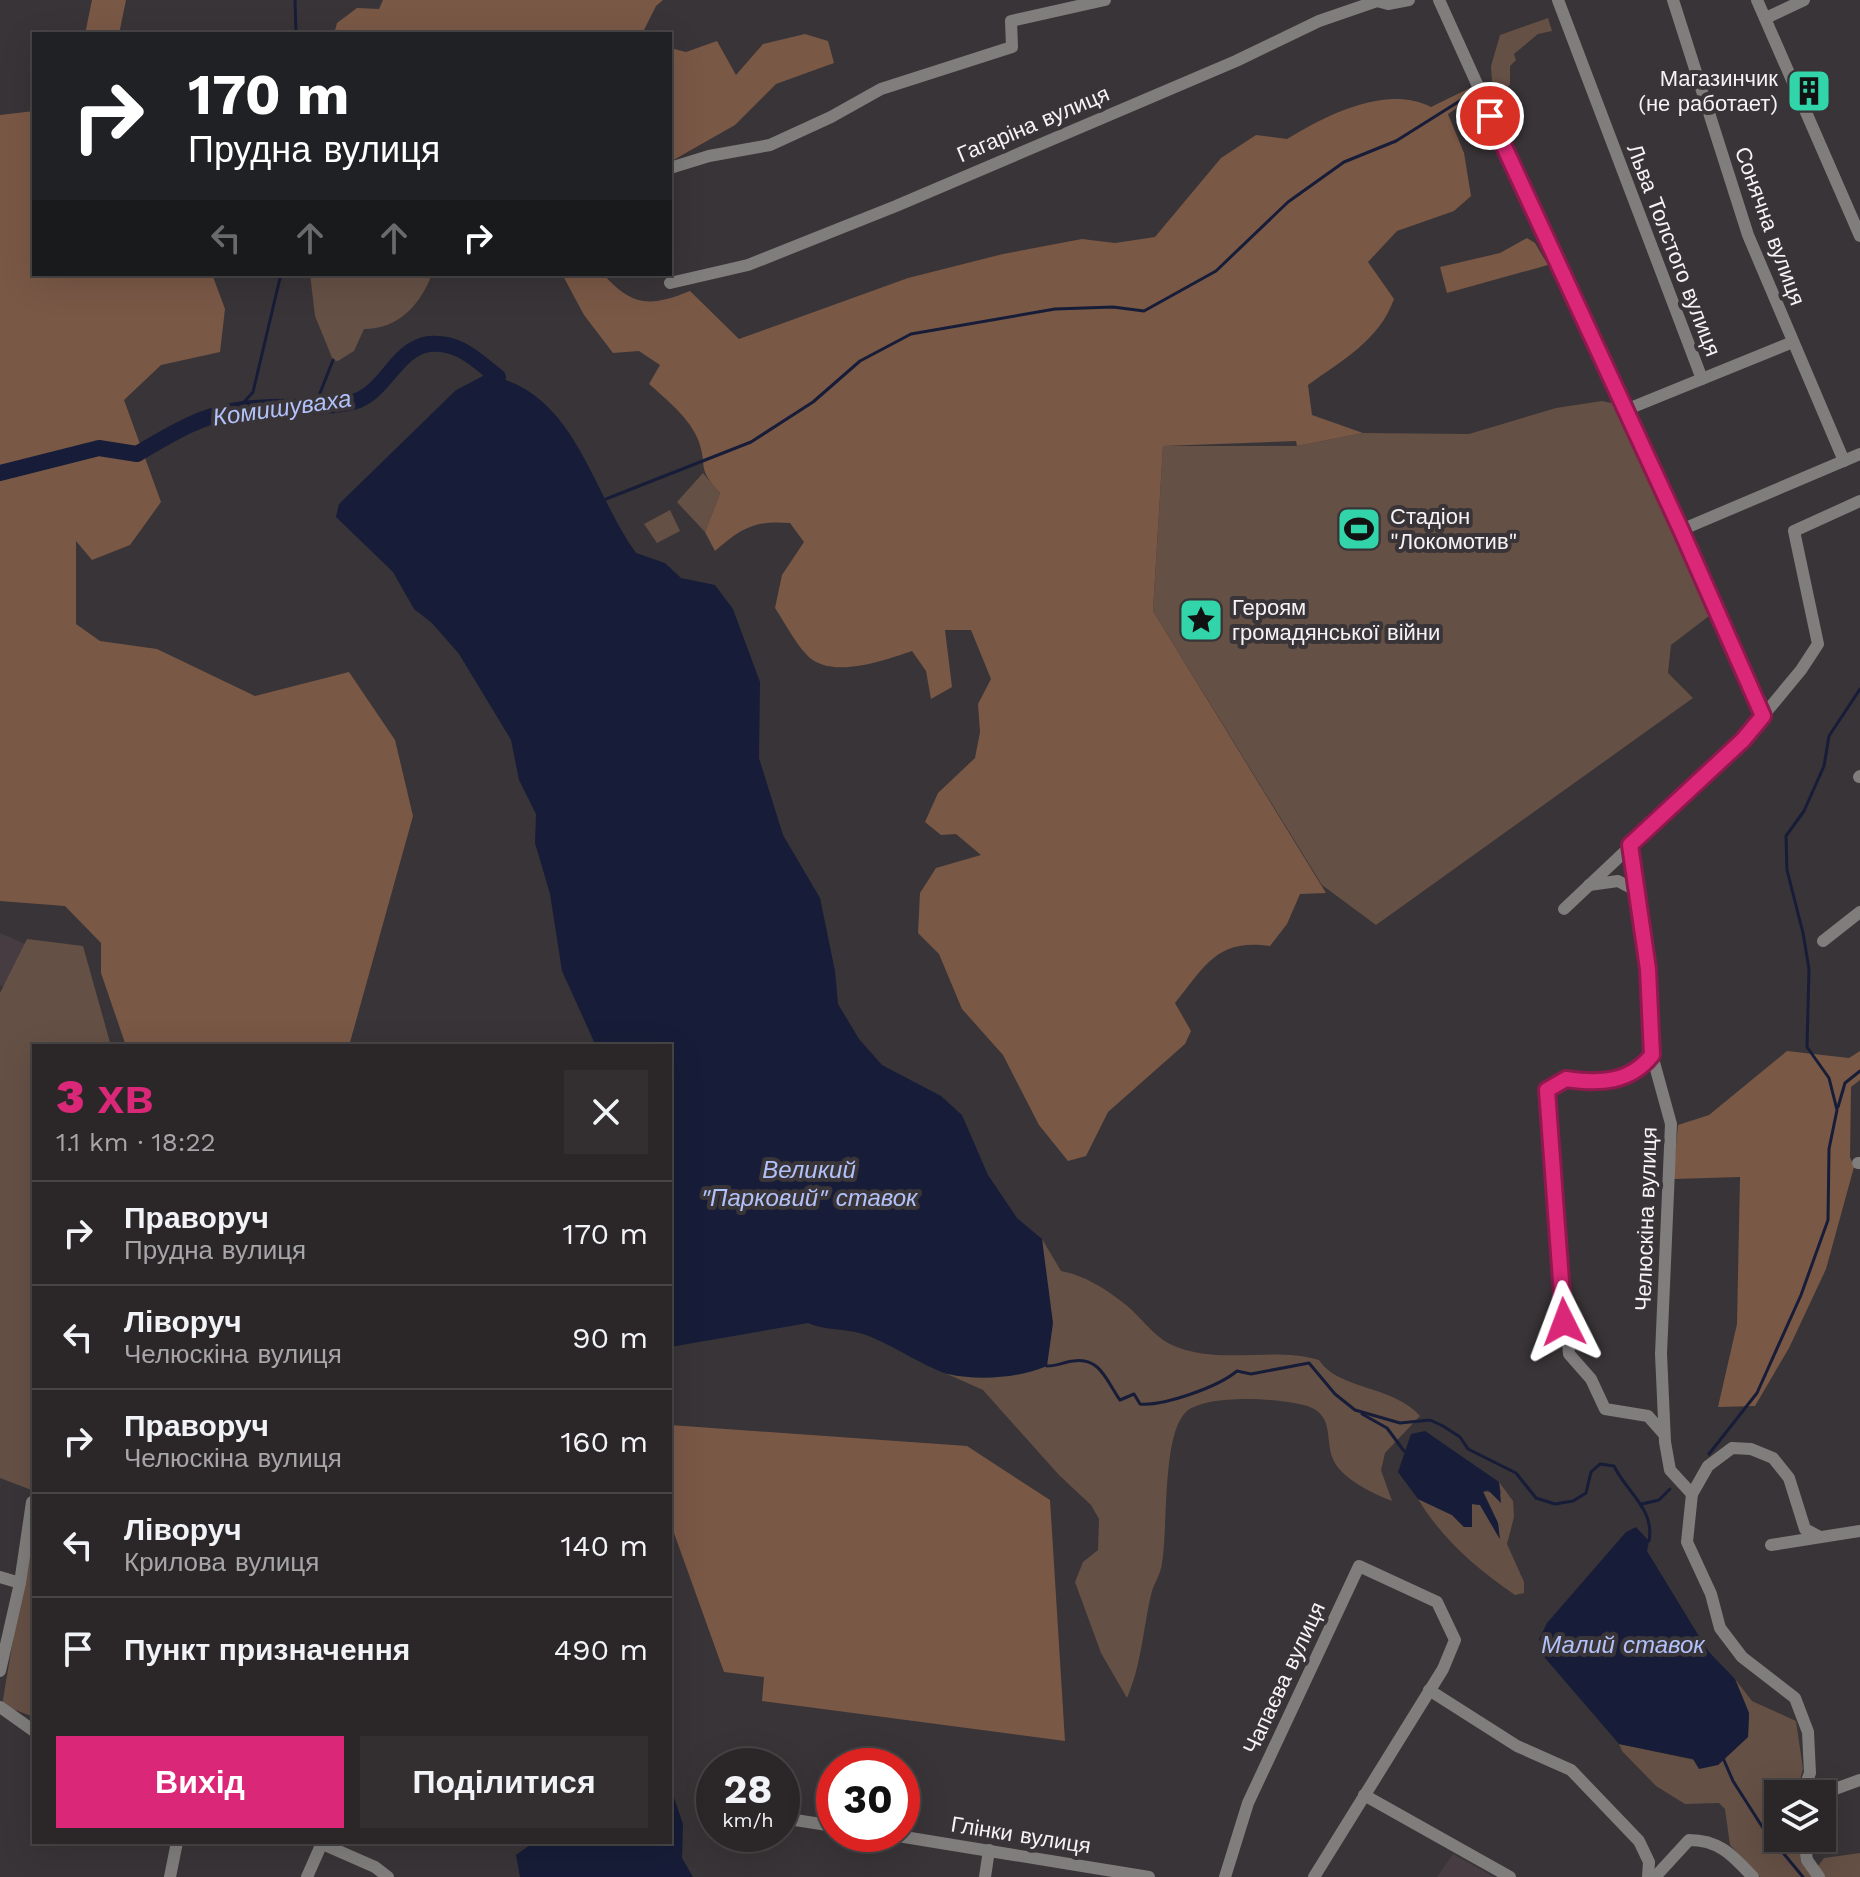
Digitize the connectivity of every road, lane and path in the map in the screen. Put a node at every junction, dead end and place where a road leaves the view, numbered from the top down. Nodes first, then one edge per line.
1 (1105, 0) edge
2 (1409, 0) edge
3 (1439, 0) edge
4 (1558, 0) edge
5 (1673, 0) edge
6 (1757, 0) edge
7 (1804, 0) edge
8 (1766, 18) junction
9 (672, 167) edge
10 (1860, 236) edge
11 (670, 283) dead end
12 (1793, 342) junction
13 (1702, 379) junction
14 (1623, 411) junction
15 (1855, 460) edge
16 (1860, 501) edge
17 (1681, 530) junction
18 (1763, 716) junction
19 (1630, 845) junction
20 (1589, 885) junction
21 (1637, 891) junction
22 (1564, 909) dead end
23 (1860, 912) edge
24 (1823, 941) dead end
25 (1652, 1055) junction
26 (1663, 1404) junction
27 (1648, 1416) junction
28 (1664, 1434) junction
29 (1692, 1494) junction
30 (32, 1502) dead end
31 (1860, 1531) edge
32 (1820, 1537) junction
33 (1771, 1545) dead end
34 (0, 1577) edge
35 (20, 1583) junction
36 (0, 1671) edge
37 (1429, 1690) junction
38 (0, 1707) edge
39 (32, 1730) edge
40 (1807, 1780) edge
41 (1860, 1780) edge
42 (1836, 1789) edge
43 (1364, 1795) junction
44 (920, 1839) edge
45 (177, 1844) edge
46 (320, 1844) edge
47 (322, 1844) edge
48 (989, 1850) junction
49 (1806, 1852) edge
50 (170, 1877) edge
51 (307, 1877) edge
52 (388, 1877) edge
53 (985, 1877) edge
54 (1149, 1877) edge
55 (1225, 1877) edge
56 (1314, 1877) edge
57 (1510, 1877) edge
58 (1648, 1877) edge
59 (1655, 1877) edge
60 (1753, 1877) edge
61 (1819, 1877) edge

1 - 9 street
2 - 11 street, Гагаріна вулиця
3 - 14 street
4 - 13 street, Льва Толстого вулиця
5 - 12 street, Сонячна вулиця
6 - 8 street
7 - 8 street
8 - 10 street
12 - 13 street
12 - 15 street, Сонячна вулиця
13 - 14 street
14 - 17 street
15 - 17 street
16 - 18 street
17 - 18 street
18 - 19 street
19 - 20 street
19 - 21 street, Челюскіна вулиця
20 - 21 street
20 - 22 street
21 - 25 street, Челюскіна вулиця
23 - 24 street
25 - 26 street, Челюскіна вулиця
25 - 27 street
26 - 27 street
26 - 28 street, Челюскіна вулиця
27 - 28 street
28 - 29 street, Челюскіна вулиця
29 - 32 street
29 - 40 street
30 - 35 street
31 - 32 street
32 - 33 street
34 - 35 street
35 - 36 street
37 - 43 street
37 - 55 street, Чапаєва вулиця
37 - 58 street
38 - 39 street
41 - 42 street
43 - 56 street
43 - 57 street
44 - 48 street, Глінки вулиця
45 - 50 street
46 - 51 street
47 - 52 street
48 - 53 street
48 - 54 street, Глінки вулиця
49 - 61 street
59 - 60 street

